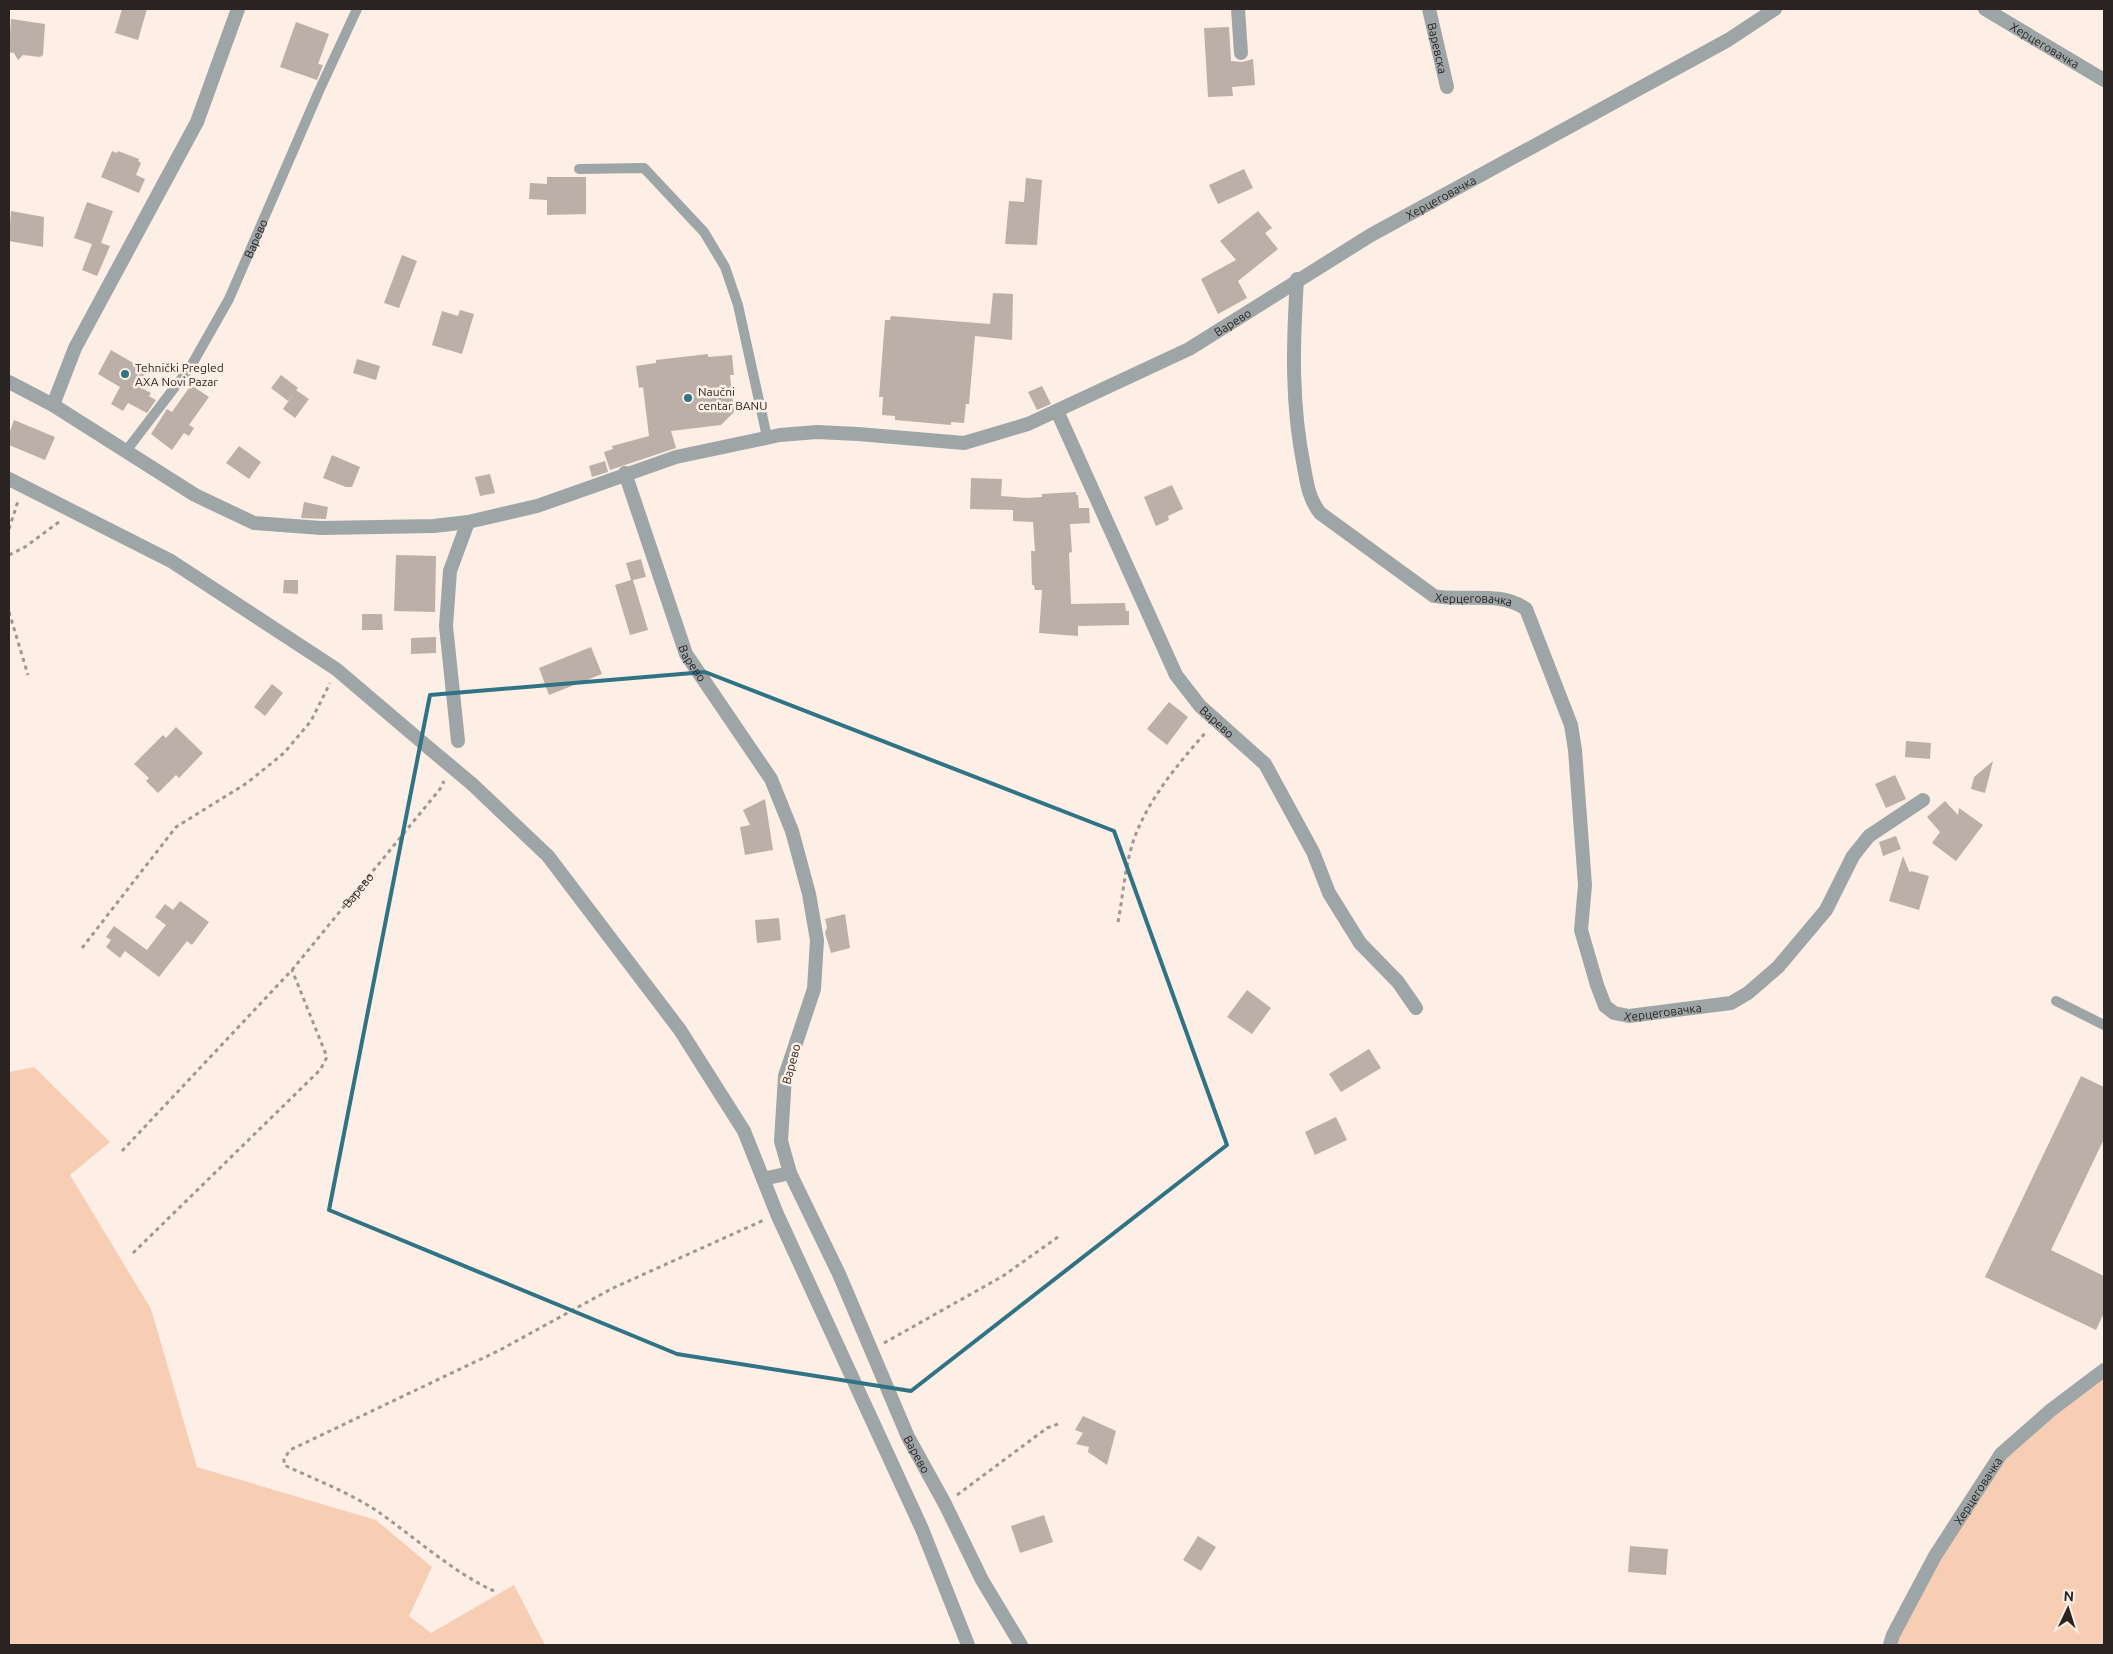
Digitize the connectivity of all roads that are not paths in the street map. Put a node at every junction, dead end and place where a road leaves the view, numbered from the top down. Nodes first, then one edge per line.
1 (238, 9) edge
2 (357, 9) edge
3 (1238, 9) edge
4 (1429, 9) edge
5 (1775, 9) edge
6 (1985, 9) edge
7 (1241, 53) dead end
8 (2104, 80) edge
9 (1447, 86) dead end
10 (579, 169) dead end
11 (1297, 279) junction
12 (9, 382) edge
13 (54, 405) junction
14 (1057, 411) junction
15 (767, 437) junction
16 (126, 451) junction
17 (625, 473) junction
18 (9, 479) edge
19 (468, 522) junction
20 (458, 741) dead end
21 (1923, 800) dead end
22 (2056, 1001) dead end
23 (1416, 1008) dead end
24 (2104, 1026) edge
25 (790, 1173) junction
26 (763, 1180) junction
27 (2104, 1370) edge
28 (968, 1645) edge
29 (1021, 1645) edge
30 (1890, 1645) edge

1 - 13 street
2 - 16 lane, Варево
3 - 7 street
4 - 9 street, Варевска
5 - 11 street, Херцеговачка
6 - 8 street, Херцеговачка
10 - 15 lane
11 - 14 street, Варево
11 - 21 street, Херцеговачка
12 - 13 street, Варево
13 - 16 street, Варево
14 - 15 street, Варево
14 - 23 street, Варево
15 - 17 street, Варево
16 - 19 street, Варево
17 - 19 street, Варево
17 - 25 street, Варево
18 - 26 street, bridge
19 - 20 street
22 - 24 lane
25 - 26 street
25 - 29 street, Варево
26 - 28 street
27 - 30 street, Херцеговачка

